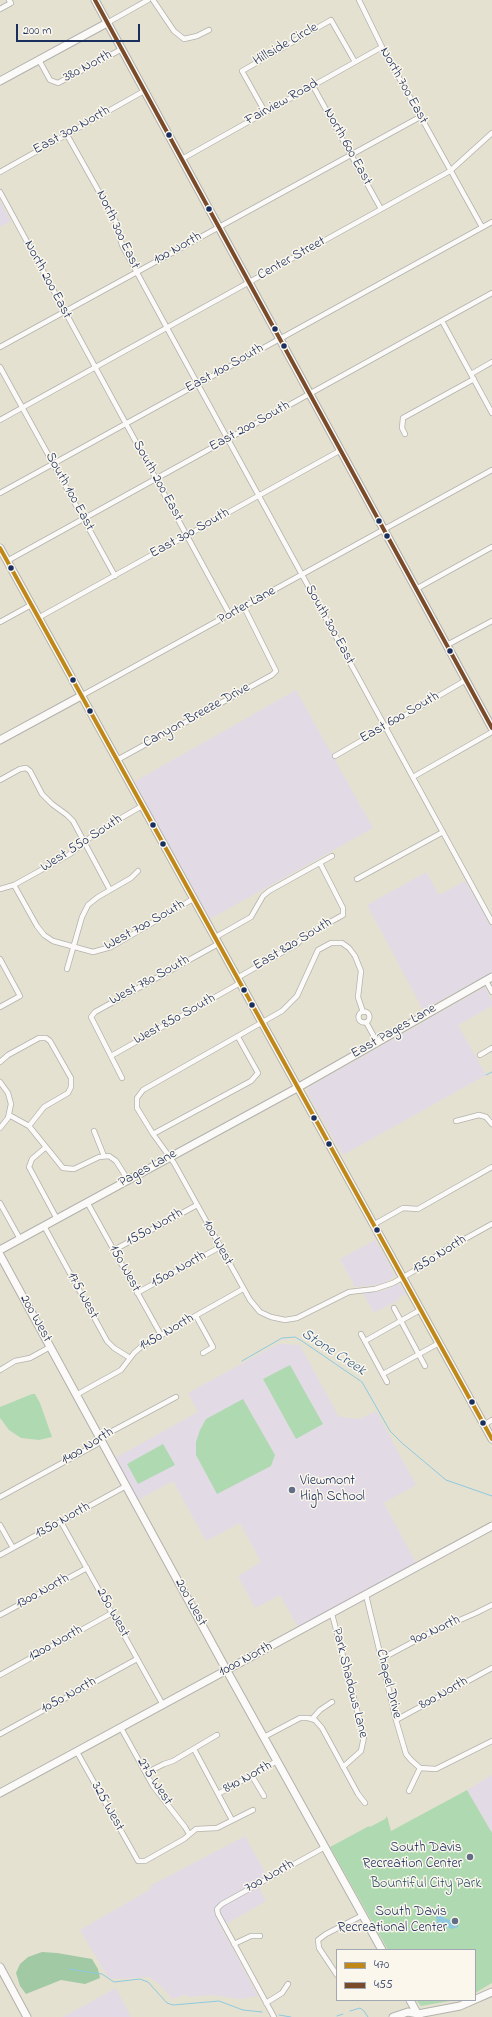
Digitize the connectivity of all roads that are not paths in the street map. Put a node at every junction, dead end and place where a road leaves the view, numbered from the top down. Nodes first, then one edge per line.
1 (95, 0) edge
2 (148, 0) edge
3 (153, 0) edge
4 (359, 0) edge
5 (10, 2) edge
6 (0, 9) edge
7 (108, 22) junction
8 (209, 30) dead end
9 (382, 47) junction
10 (122, 49) junction
11 (38, 60) junction
12 (355, 62) junction
13 (0, 81) edge
14 (313, 86) junction
15 (144, 91) junction
16 (265, 112) junction
17 (420, 117) junction
18 (66, 133) junction
19 (492, 134) edge
20 (352, 155) junction
21 (182, 159) junction
22 (450, 171) junction
23 (0, 172) edge
24 (0, 192) edge
25 (382, 209) junction
26 (492, 222) edge
27 (219, 227) junction
28 (482, 227) junction
29 (136, 272) junction
30 (249, 282) junction
31 (492, 293) edge
32 (64, 312) junction
33 (442, 321) junction
34 (167, 328) junction
35 (280, 339) junction
36 (0, 347) edge
37 (492, 362) edge
38 (0, 367) edge
39 (95, 368) junction
40 (472, 377) junction
41 (198, 384) junction
42 (310, 394) junction
43 (23, 407) junction
44 (492, 413) edge
45 (0, 420) edge
46 (126, 424) junction
47 (405, 434) dead end
48 (228, 439) junction
49 (341, 450) junction
50 (53, 464) junction
51 (492, 470) edge
52 (156, 479) junction
53 (0, 493) edge
54 (259, 496) junction
55 (84, 519) junction
56 (384, 530) junction
57 (187, 536) junction
58 (492, 547) edge
59 (0, 548) edge
60 (7, 561) junction
61 (302, 575) junction
62 (115, 576) junction
63 (416, 589) junction
64 (31, 605) junction
65 (244, 608) junction
66 (230, 615) junction
67 (38, 618) junction
68 (492, 621) edge
69 (0, 622) edge
70 (447, 645) junction
71 (466, 680) junction
72 (81, 696) junction
73 (385, 726) junction
74 (492, 728) edge
75 (492, 732) edge
76 (0, 740) edge
77 (335, 756) dead end
78 (117, 760) junction
79 (413, 777) junction
80 (0, 780) edge
81 (142, 806) junction
82 (443, 832) junction
83 (84, 842) junction
84 (332, 856) dead end
85 (320, 863) junction
86 (138, 871) dead end
87 (357, 879) dead end
88 (14, 885) junction
89 (0, 889) edge
90 (110, 890) junction
91 (194, 899) junction
92 (492, 922) edge
93 (216, 941) junction
94 (73, 947) junction
95 (0, 959) edge
96 (67, 969) dead end
97 (489, 979) edge
98 (238, 981) junction
99 (492, 992) edge
100 (0, 1007) edge
101 (262, 1024) junction
102 (238, 1037) junction
103 (377, 1042) junction
104 (492, 1048) edge
105 (480, 1055) dead end
106 (110, 1056) junction
107 (0, 1062) edge
108 (122, 1078) dead end
109 (0, 1082) edge
110 (297, 1088) junction
111 (9, 1115) junction
112 (456, 1122) dead end
113 (492, 1124) edge
114 (29, 1126) junction
115 (0, 1128) edge
116 (94, 1131) dead end
117 (153, 1134) junction
118 (46, 1147) junction
119 (104, 1156) junction
120 (170, 1157) junction
121 (492, 1167) edge
122 (128, 1180) junction
123 (0, 1202) edge
124 (87, 1202) junction
125 (197, 1205) junction
126 (57, 1219) junction
127 (492, 1224) edge
128 (373, 1225) junction
129 (44, 1226) junction
130 (20, 1239) junction
131 (220, 1248) junction
132 (0, 1250) edge
133 (114, 1250) junction
134 (0, 1255) edge
135 (402, 1278) junction
136 (243, 1289) junction
137 (137, 1293) junction
138 (394, 1308) dead end
139 (420, 1310) junction
140 (196, 1316) junction
141 (274, 1319) joint
142 (400, 1321) junction
143 (361, 1334) dead end
144 (161, 1335) junction
145 (365, 1341) junction
146 (439, 1343) junction
147 (50, 1347) junction
148 (203, 1353) dead end
149 (419, 1354) junction
150 (130, 1358) junction
151 (426, 1366) dead end
152 (0, 1370) edge
153 (383, 1374) junction
154 (387, 1382) dead end
155 (76, 1395) junction
156 (176, 1397) dead end
157 (492, 1420) edge
158 (484, 1425) junction
159 (492, 1439) edge
160 (101, 1440) junction
161 (126, 1486) junction
162 (0, 1498) edge
163 (61, 1522) junction
164 (0, 1525) edge
165 (492, 1526) edge
166 (13, 1548) junction
167 (0, 1555) edge
168 (87, 1568) junction
169 (366, 1595) junction
170 (492, 1605) edge
171 (112, 1613) junction
172 (332, 1614) junction
173 (0, 1616) edge
174 (137, 1659) junction
175 (381, 1659) junction
176 (492, 1668) edge
177 (227, 1671) junction
178 (0, 1675) edge
179 (332, 1702) dead end
180 (163, 1705) junction
181 (312, 1719) junction
182 (396, 1720) junction
183 (121, 1728) junction
184 (0, 1734) edge
185 (217, 1735) dead end
186 (264, 1737) junction
187 (492, 1741) edge
188 (194, 1749) junction
189 (77, 1752) junction
190 (278, 1761) junction
191 (343, 1767) junction
192 (420, 1768) junction
193 (146, 1773) junction
194 (252, 1776) junction
195 (409, 1791) dead end
196 (0, 1793) edge
197 (218, 1794) junction
198 (264, 1796) dead end
199 (365, 1803) dead end
200 (253, 1810) dead end
201 (232, 1820) junction
202 (189, 1834) junction
203 (325, 1847) junction
204 (363, 1915) junction
205 (260, 1936) dead end
206 (234, 1944) junction
207 (381, 1949) edge
208 (0, 1967) edge
209 (336, 1974) edge
210 (288, 1984) dead end
211 (492, 1992) edge
212 (476, 2000) edge
213 (410, 2001) edge
214 (473, 2001) edge
215 (266, 2003) junction
216 (416, 2016) edge
217 (27, 2017) edge
218 (274, 2017) edge
219 (394, 2017) edge

1 - 7 main road
2 - 7 street
3 - 8 street
4 - 9 street, North 700 East
5 - 6 street
7 - 10 main road
7 - 11 main road
9 - 12 street, Fairview Road
9 - 17 street, North 700 East
10 - 11 street, 380 North
10 - 15 main road
11 - 13 main road
12 - 14 street, Fairview Road
12 - 16 street, Hillside Circle
14 - 16 street, Fairview Road
14 - 20 street, North 600 East
15 - 18 street, East 300 North
15 - 21 main road
16 - 21 street, Fairview Road
17 - 20 street, 100 North
17 - 22 street, North 700 East
18 - 23 street, East 300 North
18 - 29 street, North 300 East
19 - 22 street, Center Street
20 - 25 street, North 600 East
20 - 27 street, 100 North
21 - 27 main road
22 - 25 street, Center Street
22 - 28 street, North 700 East
24 - 32 street, North 200 East
25 - 30 street, Center Street
26 - 28 street, East 100 South
27 - 29 street, 100 North
27 - 30 main road
28 - 35 street, East 100 South
29 - 32 street, 100 North
29 - 34 street, North 300 East
30 - 34 street, Center Street
30 - 35 main road
31 - 33 street, East 200 South
32 - 36 street, 100 North
32 - 39 street, North 200 East
33 - 40 street
33 - 42 street, East 200 South
34 - 39 street, Center Street
34 - 41 street, South 300 East
35 - 41 street, East 100 South
35 - 42 main road
37 - 40 street
38 - 43 street, South 100 East
39 - 43 street, Center Street
39 - 46 street, South 200 East
40 - 44 street
40 - 47 street
41 - 46 street, East 100 South
41 - 48 street, South 300 East
42 - 48 street, East 200 South
42 - 49 main road
43 - 45 street, Center Street
43 - 50 street, South 100 East
46 - 50 street, East 100 South
46 - 52 street, South 200 East
48 - 52 street, East 200 South
48 - 54 street, South 300 East
49 - 54 street, East 300 South
49 - 56 main road
50 - 53 street, East 100 South
50 - 55 street, South 100 East
51 - 56 street, Porter Lane
52 - 55 street, East 200 South
52 - 57 street, South 200 East
54 - 57 street, East 300 South
54 - 61 street, South 300 East
55 - 60 street, East 200 South
55 - 62 street, South 100 East
56 - 61 street, Porter Lane
56 - 63 main road
57 - 62 street, East 300 South
57 - 66 street, South 200 East
58 - 63 street
59 - 60 main road
60 - 64 main road
61 - 65 street, Porter Lane
61 - 73 street, South 300 East
62 - 67 street, East 300 South
63 - 70 main road
64 - 67 main road
64 - 69 street
65 - 66 street, Porter Lane
65 - 78 street, Canyon Breeze Drive
66 - 72 street, Porter Lane
67 - 72 main road
68 - 70 street
70 - 71 main road
71 - 73 street, East 600 South
71 - 74 main road
72 - 76 main road, Porter Lane
72 - 78 main road
73 - 77 street, East 600 South
73 - 79 street, South 300 East
75 - 79 street
78 - 81 main road
79 - 82 street, South 300 East
80 - 83 street
81 - 83 street, West 550 South
81 - 91 main road
82 - 87 street
82 - 92 street, South 300 East
83 - 88 street, West 550 South
83 - 90 street
84 - 85 street
85 - 93 street
85 - 98 street, East 820 South
86 - 90 street
88 - 89 street, West 550 South
88 - 94 street, West 700 South
90 - 94 street
91 - 93 main road
91 - 94 street, West 700 South
93 - 98 main road
93 - 106 street, West 780 South
94 - 96 street
95 - 100 street
97 - 99 street
97 - 103 main road, East Pages Lane
98 - 101 main road
98 - 106 street, West 850 South
101 - 102 street, 100 West
101 - 103 street, 100 West
101 - 110 main road
102 - 117 street, 100 West
102 - 117 street
103 - 110 main road, East Pages Lane
104 - 105 street
106 - 108 street
107 - 114 street
109 - 111 street
110 - 120 main road, Pages Lane
110 - 128 main road
111 - 114 street
111 - 115 street
112 - 113 street
114 - 118 street
116 - 119 street
117 - 120 street, 100 West
118 - 119 street
118 - 126 street
119 - 122 street
120 - 122 main road, Pages Lane
120 - 125 street, 100 West
121 - 128 street
122 - 124 main road, Pages Lane
123 - 130 street
124 - 126 main road, Pages Lane
124 - 133 street, 150 West
125 - 131 street, 100 West
125 - 133 street, 1550 North
126 - 129 main road, Pages Lane
127 - 135 street, 1350 North
128 - 135 main road
129 - 130 main road, Pages Lane
129 - 150 street, 175 West
130 - 132 main road, Pages Lane
131 - 136 street, 100 West
131 - 137 street, 1500 North
133 - 137 street, 150 West
134 - 147 main road, 200 West
135 - 139 main road
135 - 141 street, 1350 North
136 - 140 street, 1450 North
136 - 141 street, 100 West
137 - 144 street, 150 West
138 - 142 street
139 - 142 street
139 - 146 main road
140 - 144 street, 1450 North
140 - 148 street
142 - 145 street
142 - 149 street
143 - 145 street
144 - 150 street, 1450 North
145 - 153 street
146 - 149 street
146 - 158 main road
147 - 152 street
147 - 155 main road, 200 West
149 - 151 street
149 - 153 street
150 - 155 street, 1450 North
153 - 154 street
155 - 160 main road, 200 West
156 - 160 street, 1400 North
157 - 158 street
158 - 159 main road
160 - 161 main road, 200 West
160 - 162 street, 1400 North
161 - 163 street, 1350 North
161 - 177 main road, 200 West
163 - 166 street, 1350 North
163 - 168 street, 250 West
164 - 166 street
165 - 169 main road, 1000 North
166 - 167 street, 1350 North
168 - 171 street, 250 West
168 - 173 street, 1300 North
169 - 172 main road, 1000 North
169 - 175 street, Chapel Drive
170 - 175 street, 900 North
171 - 174 street, 250 West
171 - 178 street, 1200 North
172 - 177 main road, 1000 North
172 - 191 street, Park Shadows Lane
174 - 180 street, 250 West
174 - 184 street, 1050 North
175 - 182 street, Chapel Drive
176 - 182 street, 800 North
177 - 180 main road, 1000 North
177 - 186 main road, 200 West
179 - 181 street
180 - 183 main road, 1000 North
181 - 186 street
181 - 191 street
182 - 192 street, Chapel Drive
183 - 189 main road, 1000 North
183 - 193 street, 275 West
185 - 188 street
186 - 190 main road, 200 West
187 - 192 street
188 - 193 street
188 - 197 street
189 - 196 main road, 1000 North
189 - 202 street, 325 West
190 - 194 street, 840 North
190 - 203 main road, 200 West
191 - 199 street
192 - 195 street
193 - 202 street, 275 West
194 - 197 street, 840 North
194 - 198 street
197 - 201 street
200 - 201 street
201 - 202 street
203 - 204 main road, 200 West
203 - 206 street, 700 North
204 - 207 main road, 200 West
204 - 209 street
205 - 206 street
206 - 215 street
208 - 217 main road
210 - 215 street
211 - 212 main road
213 - 216 main road
214 - 216 main road
215 - 218 street
216 - 219 main road

